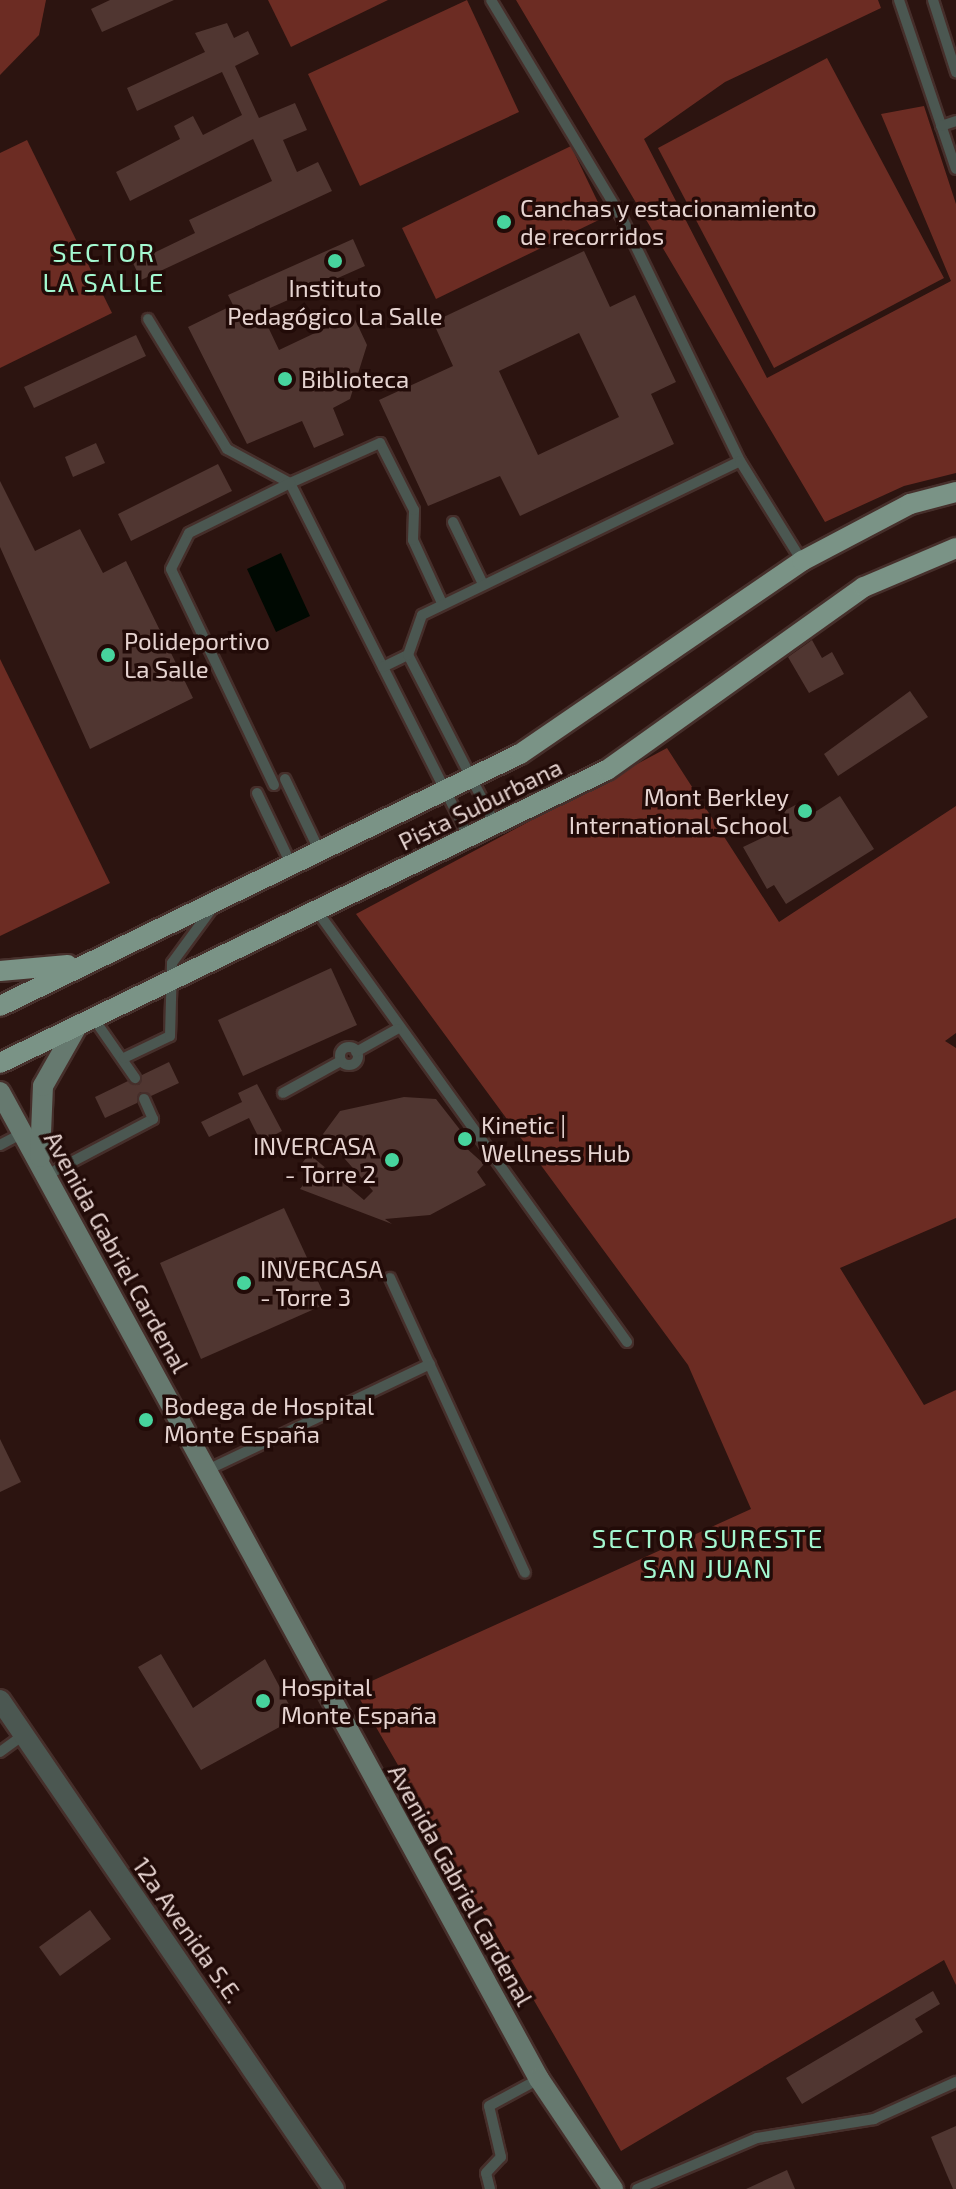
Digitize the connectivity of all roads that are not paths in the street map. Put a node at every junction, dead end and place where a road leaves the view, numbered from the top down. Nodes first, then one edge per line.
1 (491, 0) edge
2 (899, 0) edge
3 (933, 0) edge
4 (956, 72) edge
5 (956, 121) edge
6 (941, 126) junction
7 (956, 169) edge
8 (148, 319) dead end
9 (740, 461) junction
10 (290, 483) junction
11 (956, 492) edge
12 (453, 522) dead end
13 (956, 548) edge
14 (802, 561) junction
15 (482, 582) junction
16 (441, 601) junction
17 (408, 655) junction
18 (383, 667) junction
19 (470, 775) junction
20 (285, 779) dead end
21 (274, 785) dead end
22 (443, 789) junction
23 (257, 793) dead end
24 (496, 826) junction
25 (470, 839) junction
26 (319, 850) junction
27 (291, 864) junction
28 (220, 899) junction
29 (317, 911) junction
30 (110, 953) junction
31 (0, 971) edge
32 (167, 984) junction
33 (0, 1006) edge
34 (85, 1024) junction
35 (397, 1029) junction
36 (124, 1058) junction
37 (0, 1063) edge
38 (135, 1078) dead end
39 (0, 1092) edge
40 (283, 1093) dead end
41 (144, 1099) dead end
42 (23, 1133) junction
43 (0, 1145) edge
44 (44, 1170) junction
45 (390, 1278) dead end
46 (627, 1342) dead end
47 (430, 1364) junction
48 (205, 1471) junction
49 (525, 1573) dead end
50 (0, 1700) edge
51 (23, 1735) junction
52 (0, 1752) edge
53 (539, 2079) junction
54 (956, 2082) edge
55 (334, 2189) edge
56 (490, 2189) edge
57 (613, 2189) edge
58 (637, 2189) edge

1 - 9 lane
2 - 6 lane
3 - 4 lane
5 - 6 lane
6 - 7 lane
8 - 10 lane
9 - 14 lane
9 - 15 lane
10 - 16 lane
10 - 18 lane
10 - 21 lane
11 - 14 main road, Pista Suburbana
12 - 15 lane
13 - 24 main road, Pista Suburbana
14 - 19 main road, Pista Suburbana
15 - 16 lane
16 - 17 lane
17 - 18 lane
17 - 19 lane
18 - 22 lane
19 - 22 main road, Pista Suburbana
19 - 24 lane
20 - 26 lane
22 - 25 lane
22 - 26 main road, Pista Suburbana
23 - 27 lane
24 - 25 main road, Pista Suburbana
25 - 29 main road, Pista Suburbana
26 - 27 main road, Pista Suburbana
27 - 28 main road, Pista Suburbana
28 - 30 main road, Pista Suburbana
28 - 32 lane
29 - 32 main road, Pista Suburbana
29 - 35 lane
30 - 31 main road
30 - 33 main road, Pista Suburbana
32 - 34 main road, Pista Suburbana
32 - 36 lane
34 - 36 lane
34 - 37 main road, Pista Suburbana
34 - 44 street
35 - 40 lane
35 - 46 lane
36 - 38 lane
39 - 42 street, Avenida Gabriel Cardenal
41 - 44 lane
42 - 43 lane
42 - 44 street, Avenida Gabriel Cardenal
44 - 48 street, Avenida Gabriel Cardenal
45 - 47 lane
47 - 48 lane
47 - 49 lane
48 - 53 street, Avenida Gabriel Cardenal
50 - 51 street, 12a Avenida S.E.
51 - 52 lane
51 - 55 street, 12a Avenida S.E.
53 - 56 lane
53 - 57 street, Avenida Gabriel Cardenal
54 - 58 lane

